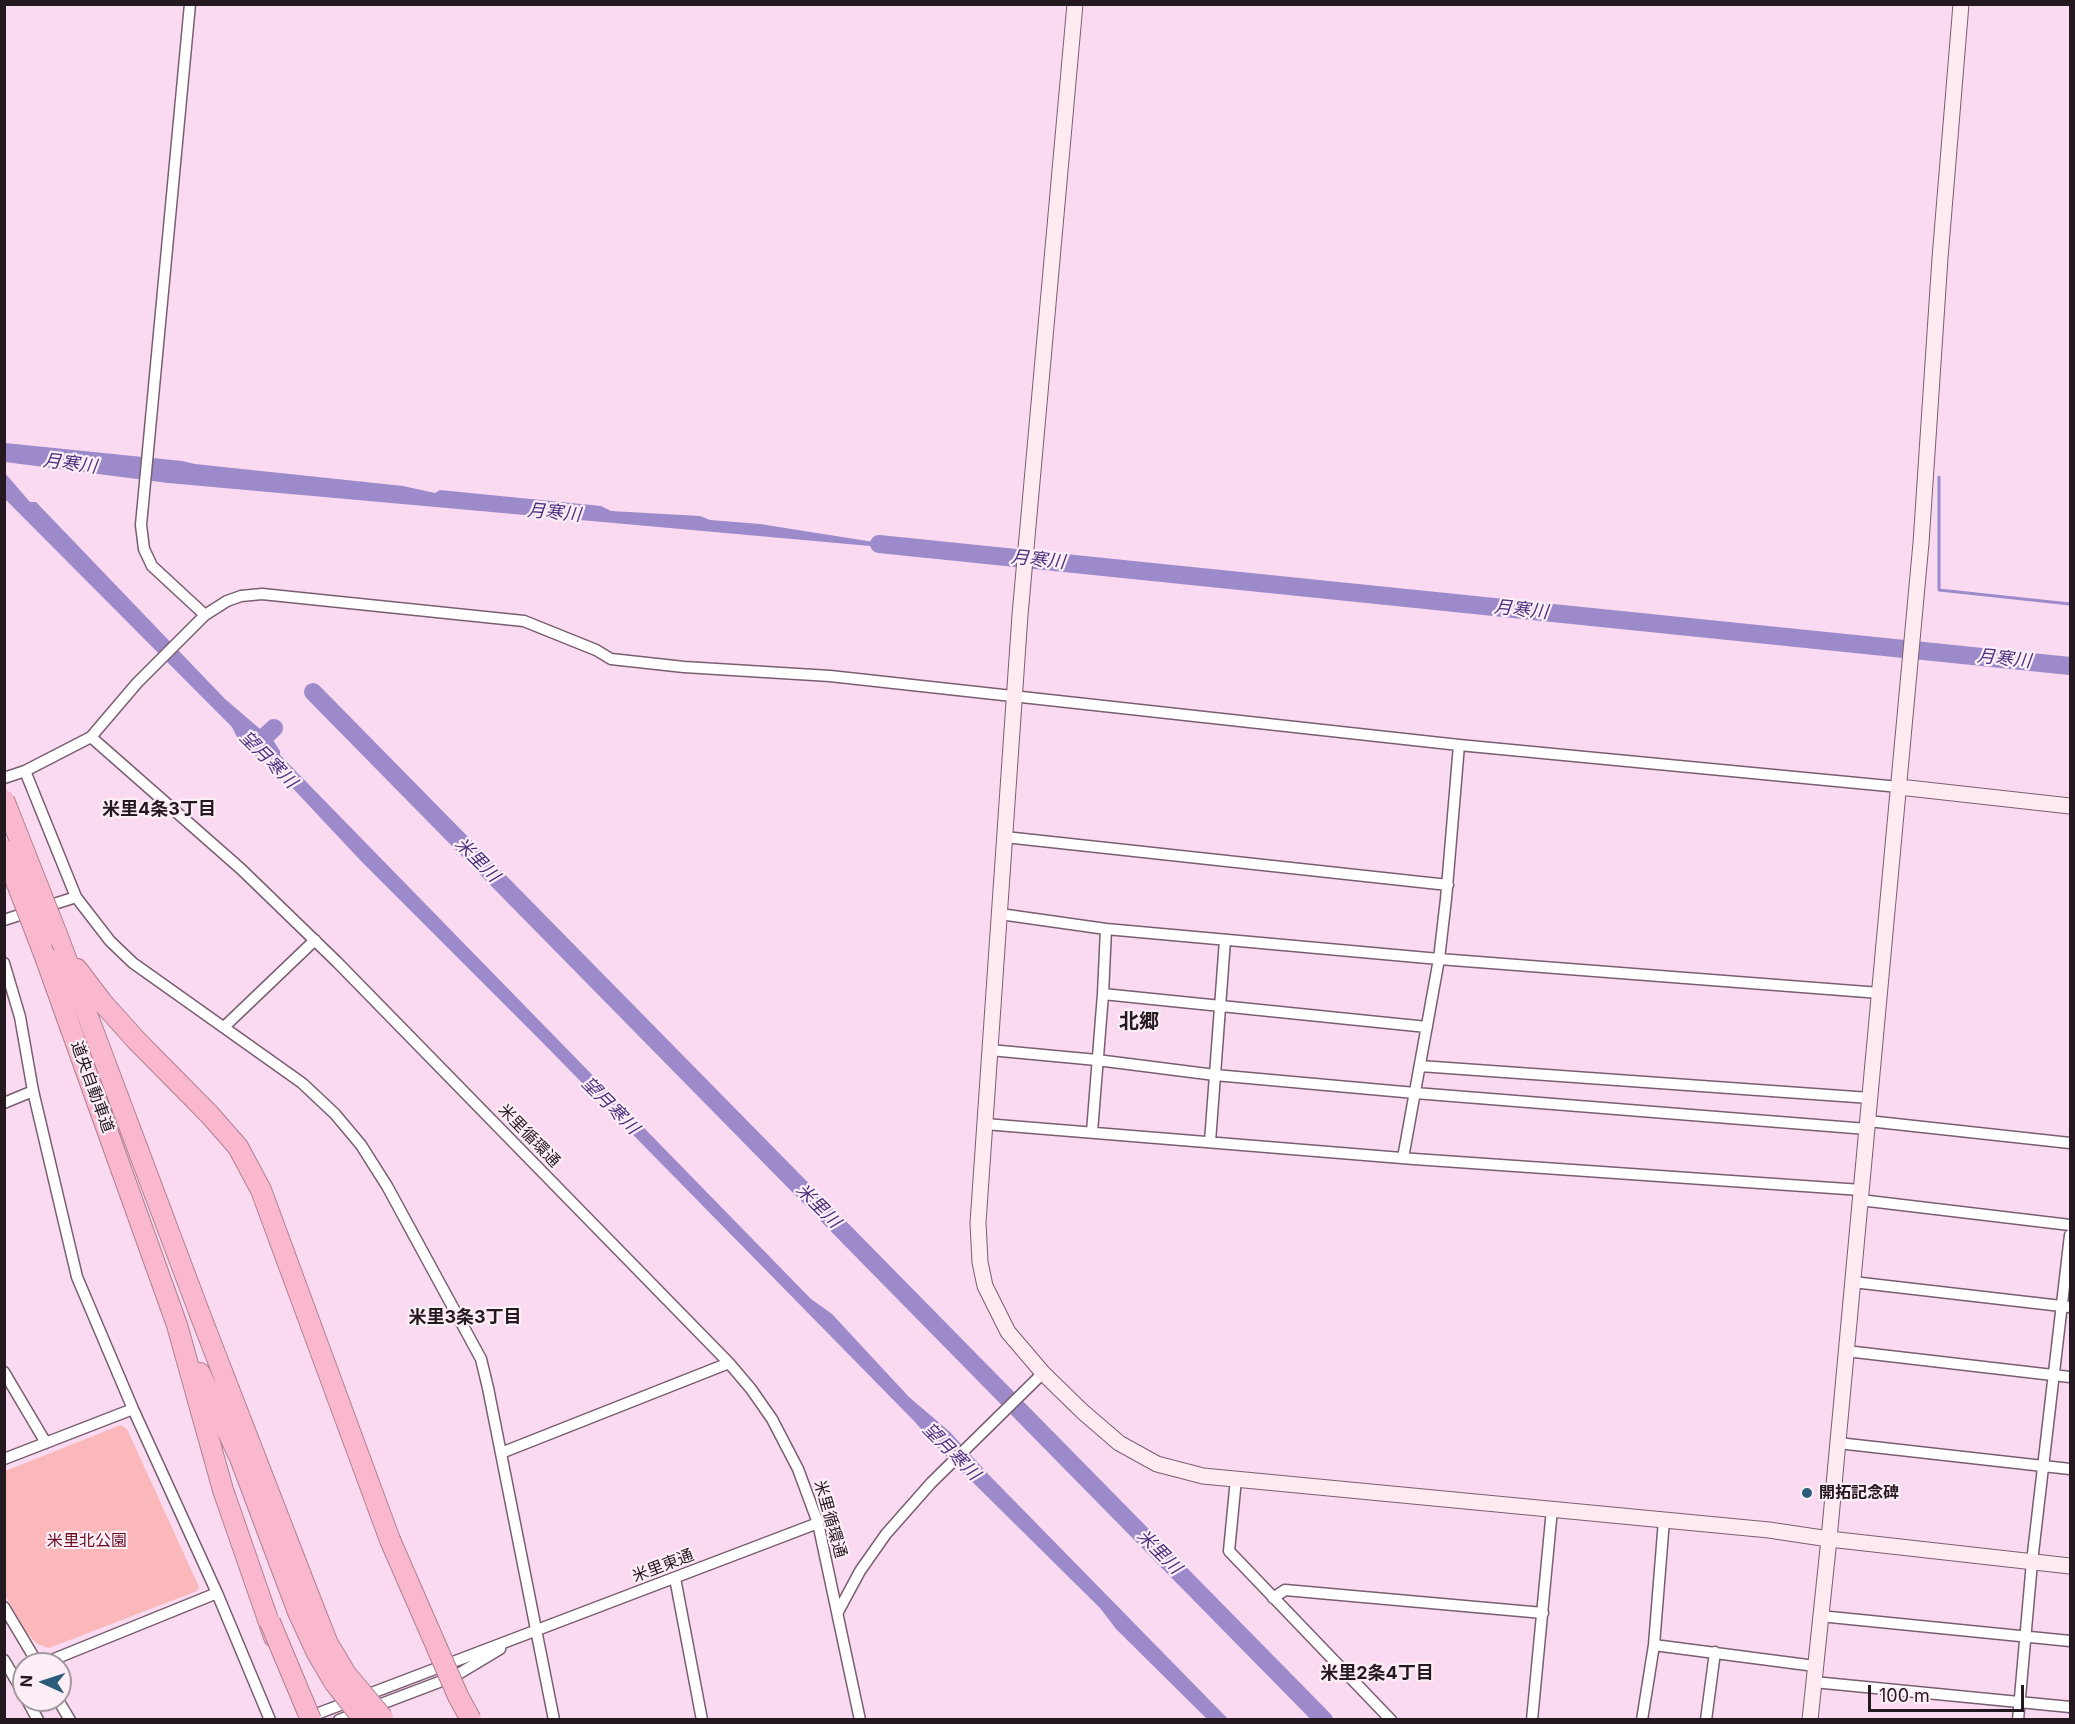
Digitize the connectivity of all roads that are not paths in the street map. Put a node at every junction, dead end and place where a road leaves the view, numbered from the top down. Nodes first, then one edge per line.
1 (190, 4) edge
2 (1075, 4) edge
3 (1961, 4) edge
4 (205, 615) junction
5 (1014, 695) junction
6 (91, 737) junction
7 (1459, 745) junction
8 (25, 771) junction
9 (4, 778) edge
10 (1899, 787) junction
11 (4, 800) edge
12 (2070, 806) edge
13 (1005, 837) junction
14 (4, 850) edge
15 (1448, 885) junction
16 (76, 897) junction
17 (1000, 914) junction
18 (4, 921) edge
19 (1106, 929) junction
20 (315, 940) junction
21 (1226, 940) junction
22 (62, 945) junction
23 (1439, 959) junction
24 (4, 963) edge
25 (1880, 993) junction
26 (1103, 994) junction
27 (1221, 1006) junction
28 (224, 1027) junction
29 (1427, 1027) junction
30 (990, 1050) junction
31 (1097, 1059) junction
32 (1420, 1066) junction
33 (1215, 1075) junction
34 (33, 1091) junction
35 (1415, 1094) junction
36 (1870, 1098) junction
37 (4, 1103) edge
38 (985, 1124) junction
39 (1868, 1125) junction
40 (1092, 1132) junction
41 (1209, 1142) junction
42 (2070, 1143) edge
43 (1403, 1158) junction
44 (1861, 1195) junction
45 (2070, 1225) edge
46 (2070, 1235) edge
47 (1852, 1282) junction
48 (2067, 1306) edge
49 (177, 1325) junction
50 (1846, 1351) junction
51 (729, 1363) junction
52 (4, 1372) edge
53 (1043, 1373) junction
54 (2055, 1376) junction
55 (2070, 1377) edge
56 (133, 1409) junction
57 (45, 1443) junction
58 (1838, 1443) junction
59 (501, 1453) junction
60 (4, 1459) edge
61 (2043, 1466) junction
62 (2070, 1469) edge
63 (1236, 1479) junction
64 (1552, 1509) junction
65 (1664, 1520) junction
66 (819, 1523) junction
67 (1829, 1539) junction
68 (392, 1547) junction
69 (2032, 1562) junction
70 (2070, 1566) edge
71 (675, 1578) junction
72 (218, 1593) junction
73 (1273, 1598) junction
74 (4, 1607) edge
75 (838, 1612) junction
76 (1543, 1613) junction
77 (1820, 1616) junction
78 (270, 1622) junction
79 (536, 1631) junction
80 (2026, 1637) junction
81 (518, 1638) junction
82 (2070, 1641) edge
83 (1654, 1645) junction
84 (32, 1652) edge
85 (70, 1652) edge
86 (1715, 1652) junction
87 (1815, 1666) junction
88 (340, 1678) junction
89 (1814, 1682) junction
90 (2020, 1702) junction
91 (2070, 1707) edge
92 (270, 1719) edge
93 (302, 1719) edge
94 (312, 1719) edge
95 (339, 1719) edge
96 (377, 1719) edge
97 (456, 1719) edge
98 (471, 1719) edge
99 (554, 1719) edge
100 (702, 1719) edge
101 (860, 1719) edge
102 (1391, 1719) edge
103 (1532, 1719) edge
104 (1642, 1719) edge
105 (1706, 1719) edge
106 (1810, 1719) edge
107 (2018, 1719) edge

1 - 4 street
2 - 5 street
3 - 10 street
4 - 5 street
4 - 6 street
5 - 7 street
5 - 13 street
6 - 8 street
6 - 20 street, 米里循環通
7 - 10 street
7 - 15 street
8 - 9 street
8 - 16 street
10 - 12 street
10 - 25 street
11 - 22 highway, bridge
13 - 15 street
13 - 17 street
14 - 49 highway, 道央自動車道, bridge
15 - 23 street
16 - 18 street
16 - 28 street
17 - 19 street
17 - 30 street
19 - 21 street
19 - 26 street
20 - 28 street
20 - 51 street, 米里循環通
21 - 23 street
21 - 27 street
22 - 68 highway
22 - 88 highway
23 - 25 street
23 - 29 street
24 - 34 street
25 - 36 street
26 - 27 street
26 - 31 street
27 - 29 street
27 - 33 street
28 - 59 street
29 - 32 street
30 - 31 street
30 - 38 street
31 - 33 street
31 - 40 street
32 - 35 street
32 - 36 street
33 - 35 street
33 - 41 street
34 - 37 street
34 - 56 street
35 - 39 street
35 - 43 street
36 - 39 street
38 - 40 street
38 - 53 street
39 - 42 street
39 - 44 street
40 - 41 street
41 - 43 street
43 - 44 street
44 - 45 street
44 - 47 street
46 - 48 street
47 - 48 street
47 - 50 street
48 - 54 street
49 - 78 highway
49 - 88 highway
50 - 54 street
50 - 58 street
51 - 59 street
51 - 66 street, 米里循環通
52 - 57 street
53 - 63 street
53 - 75 street
54 - 55 street
54 - 61 street
56 - 57 street
56 - 72 street
57 - 60 street
58 - 61 street
58 - 67 street
59 - 79 street
61 - 62 street
61 - 69 street
63 - 64 street
63 - 73 street
64 - 65 street
64 - 76 street
65 - 67 street
65 - 83 street
66 - 71 street, 米里東通
66 - 75 street, 米里循環通
67 - 69 street
67 - 77 street
68 - 97 highway, bridge
68 - 98 highway, bridge
69 - 70 street
69 - 80 street
71 - 79 street, 米里東通
71 - 100 street
72 - 85 street
72 - 92 street
73 - 76 street
73 - 102 street
74 - 84 street
75 - 101 street, 米里循環通
76 - 103 street
77 - 80 street
77 - 87 street
78 - 93 highway, bridge
78 - 94 highway, bridge
79 - 81 street, 米里東通
79 - 99 street
80 - 82 street
80 - 90 street
81 - 93 street, 米里東通
81 - 95 street, 米里東通
83 - 86 street
83 - 104 street
86 - 87 street
86 - 105 street
87 - 89 street
88 - 96 highway, bridge
89 - 90 street
89 - 106 street
90 - 91 street
90 - 107 street

